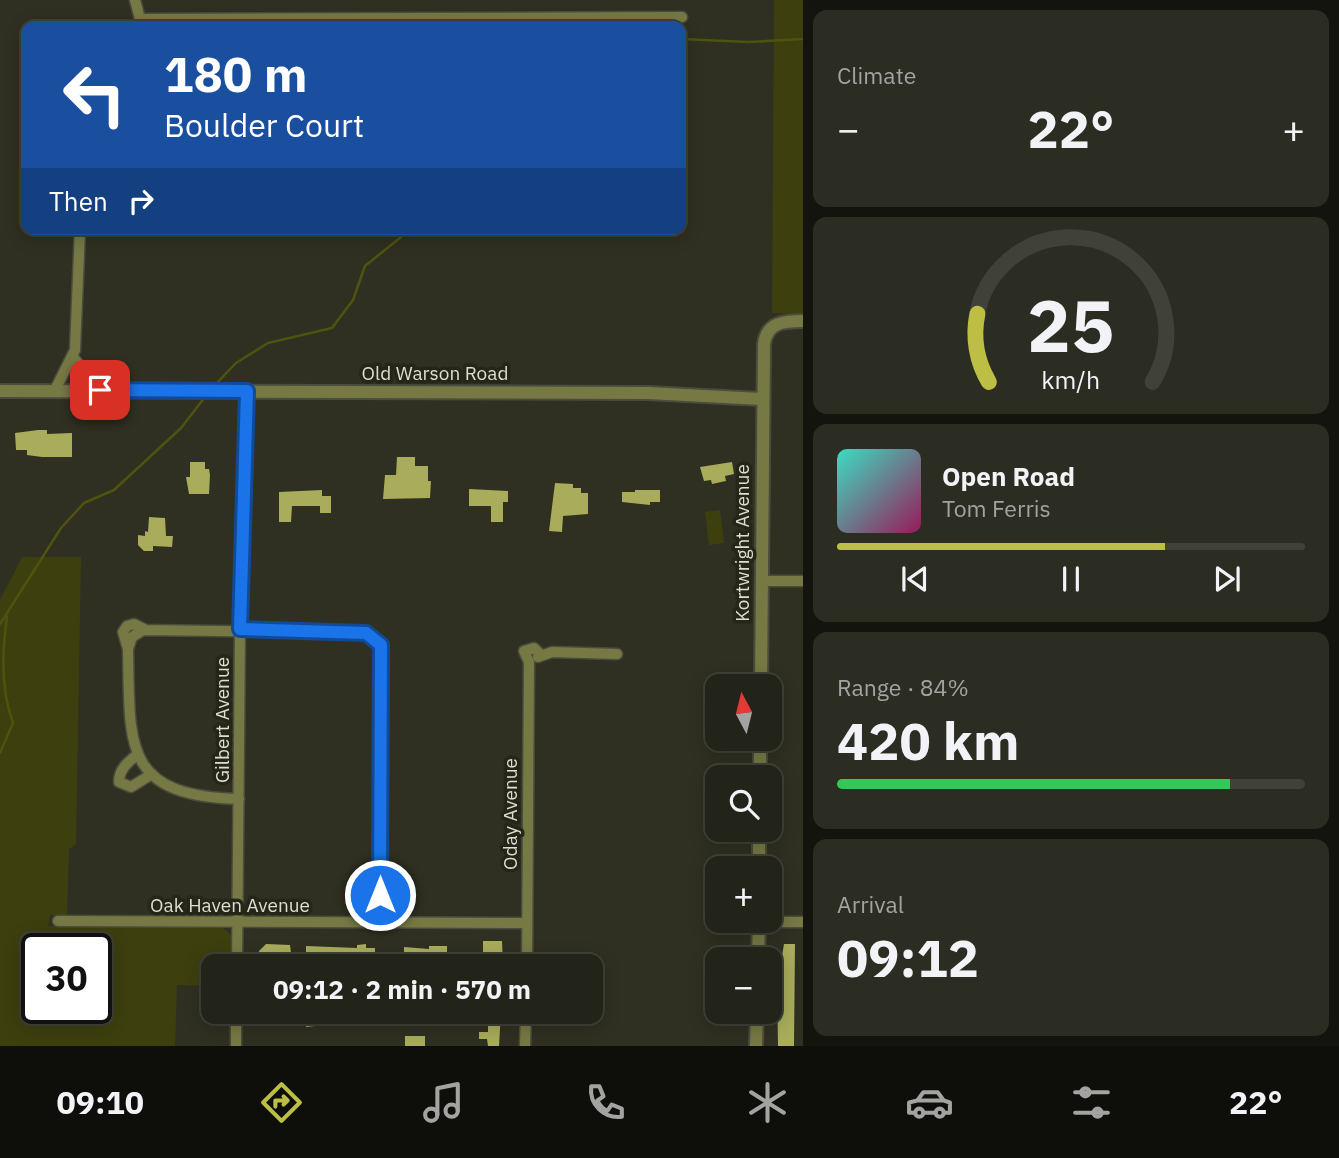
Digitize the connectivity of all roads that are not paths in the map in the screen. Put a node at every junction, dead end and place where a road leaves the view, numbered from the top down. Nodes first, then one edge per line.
1 (135, 0) edge
2 (682, 17) dead end
3 (139, 21) edge
4 (248, 21) edge
5 (80, 235) edge
6 (803, 321) edge
7 (73, 357) junction
8 (55, 390) junction
9 (100, 390) junction
10 (0, 391) edge
11 (247, 391) junction
12 (761, 399) junction
13 (762, 581) junction
14 (803, 581) edge
15 (240, 629) junction
16 (617, 654) dead end
17 (761, 674) edge
18 (138, 754) junction
19 (152, 774) junction
20 (239, 799) junction
21 (58, 920) dead end
22 (380, 922) junction
23 (782, 922) edge
24 (803, 922) edge
25 (238, 923) junction
26 (527, 923) junction
27 (237, 954) edge
28 (527, 954) edge
29 (236, 1024) edge
30 (526, 1024) edge
31 (757, 1024) edge
32 (236, 1046) edge
33 (526, 1046) edge
34 (756, 1046) edge

1 - 3 street
2 - 4 street
5 - 7 street
6 - 12 street
7 - 8 street
7 - 9 street
8 - 9 street, Old Warson Road
8 - 10 street, Old Warson Road
9 - 11 street, Old Warson Road
11 - 12 street, Old Warson Road
11 - 15 street, Gilbert Avenue
12 - 13 street, Kortwright Avenue
13 - 14 street
13 - 17 street, Kortwright Avenue
15 - 18 street
15 - 20 street, Gilbert Avenue
15 - 22 street
16 - 26 street, Oday Avenue
18 - 19 street
18 - 19 street
19 - 20 street
20 - 25 street, Gilbert Avenue
21 - 25 street, Oak Haven Avenue
22 - 25 street, Oak Haven Avenue
22 - 26 street, Oak Haven Avenue
23 - 24 street
25 - 27 street, Gilbert Avenue
26 - 28 street, Oday Avenue
29 - 32 street
30 - 33 street
31 - 34 street

